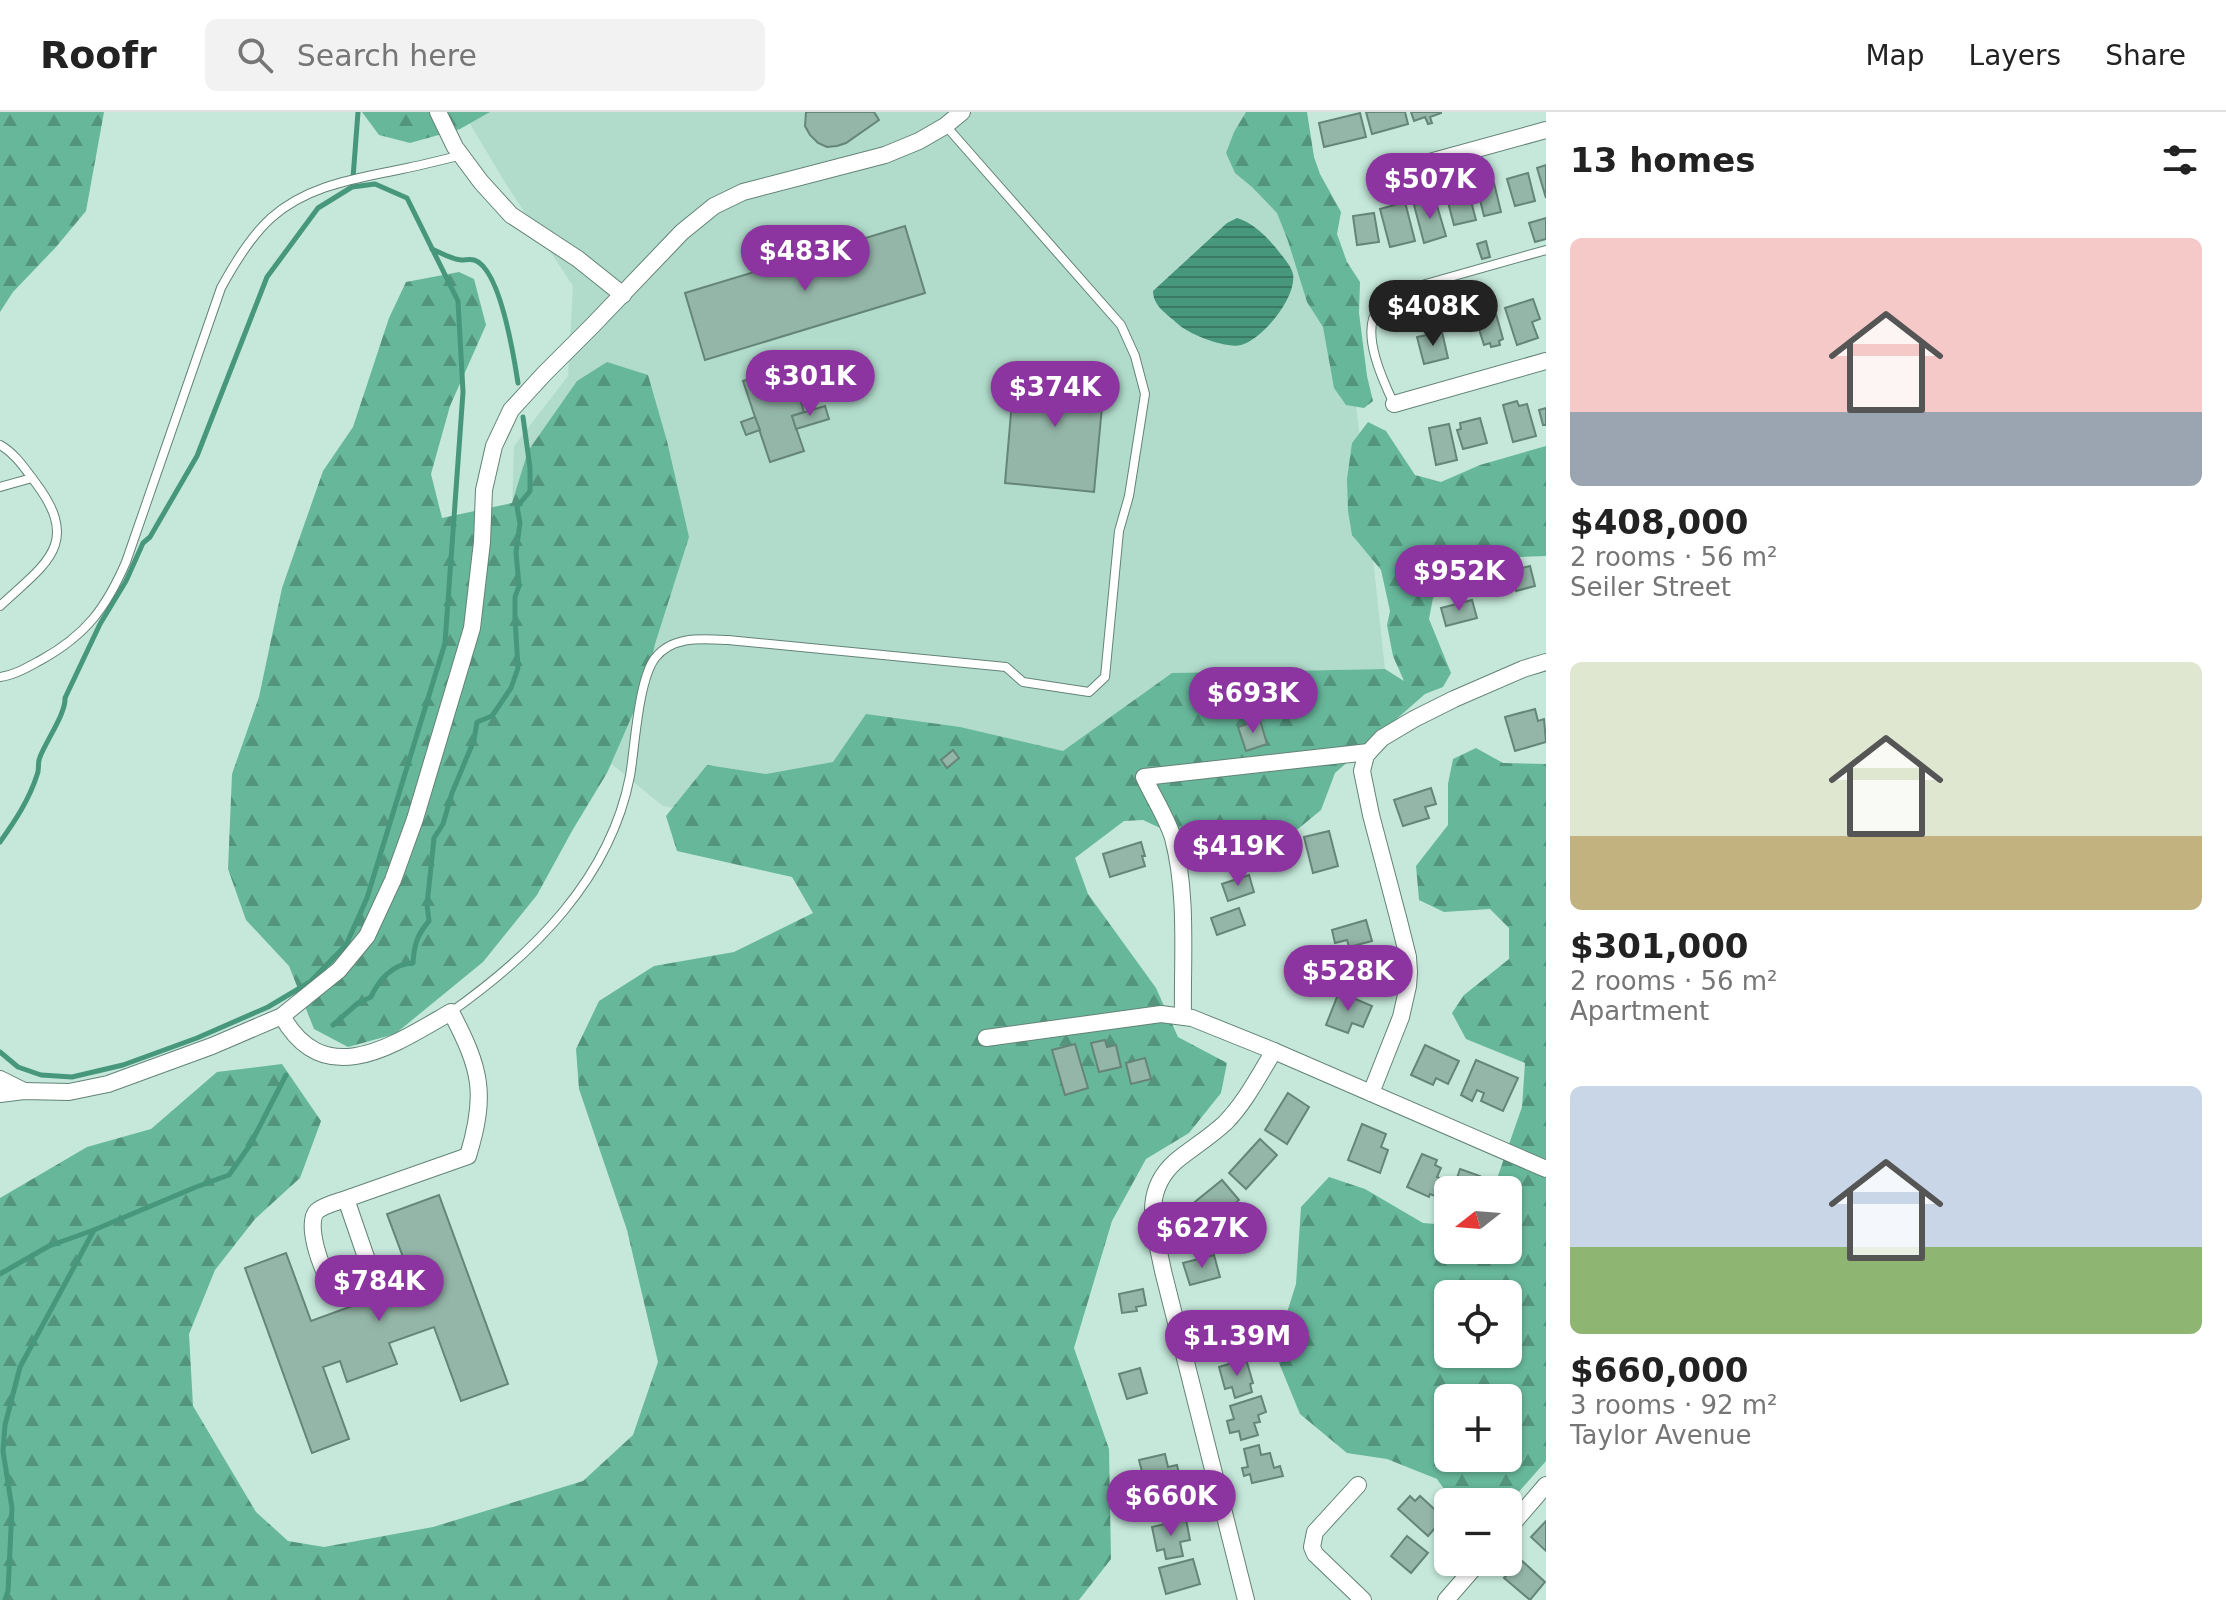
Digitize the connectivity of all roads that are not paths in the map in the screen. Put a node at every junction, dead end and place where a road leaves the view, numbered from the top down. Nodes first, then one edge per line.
1 (438, 112) edge
2 (962, 112) edge
3 (945, 126) junction
4 (1546, 130) edge
5 (462, 155) junction
6 (1375, 177) dead end
7 (1546, 250) edge
8 (623, 295) junction
9 (1546, 361) edge
10 (1394, 404) joint
11 (0, 445) edge
12 (32, 478) junction
13 (0, 487) edge
14 (0, 606) edge
15 (1546, 662) edge
16 (0, 677) edge
17 (1369, 752) junction
18 (451, 1012) junction
19 (282, 1016) junction
20 (1183, 1016) junction
21 (986, 1038) dead end
22 (1274, 1051) junction
23 (0, 1079) edge
24 (24, 1091) junction
25 (1371, 1093) junction
26 (0, 1094) edge
27 (1546, 1169) edge
28 (346, 1199) junction
29 (1358, 1485) dead end
30 (1546, 1485) edge
31 (1522, 1513) edge
32 (1467, 1576) edge
33 (1246, 1600) edge
34 (1363, 1600) edge
35 (1446, 1600) edge

1 - 5 street
2 - 3 street
3 - 8 street
3 - 18 lane
4 - 6 street
5 - 8 street
5 - 16 lane
7 - 10 lane
8 - 19 street
9 - 10 street
11 - 12 lane
12 - 13 lane
12 - 14 lane
15 - 17 street
17 - 20 street
17 - 25 street
18 - 19 street
18 - 28 street
19 - 24 street
20 - 21 street
20 - 22 street
22 - 25 street
22 - 33 street
23 - 24 street
24 - 26 street
25 - 27 street
28 - 28 street
29 - 34 street
30 - 31 street
32 - 35 street

